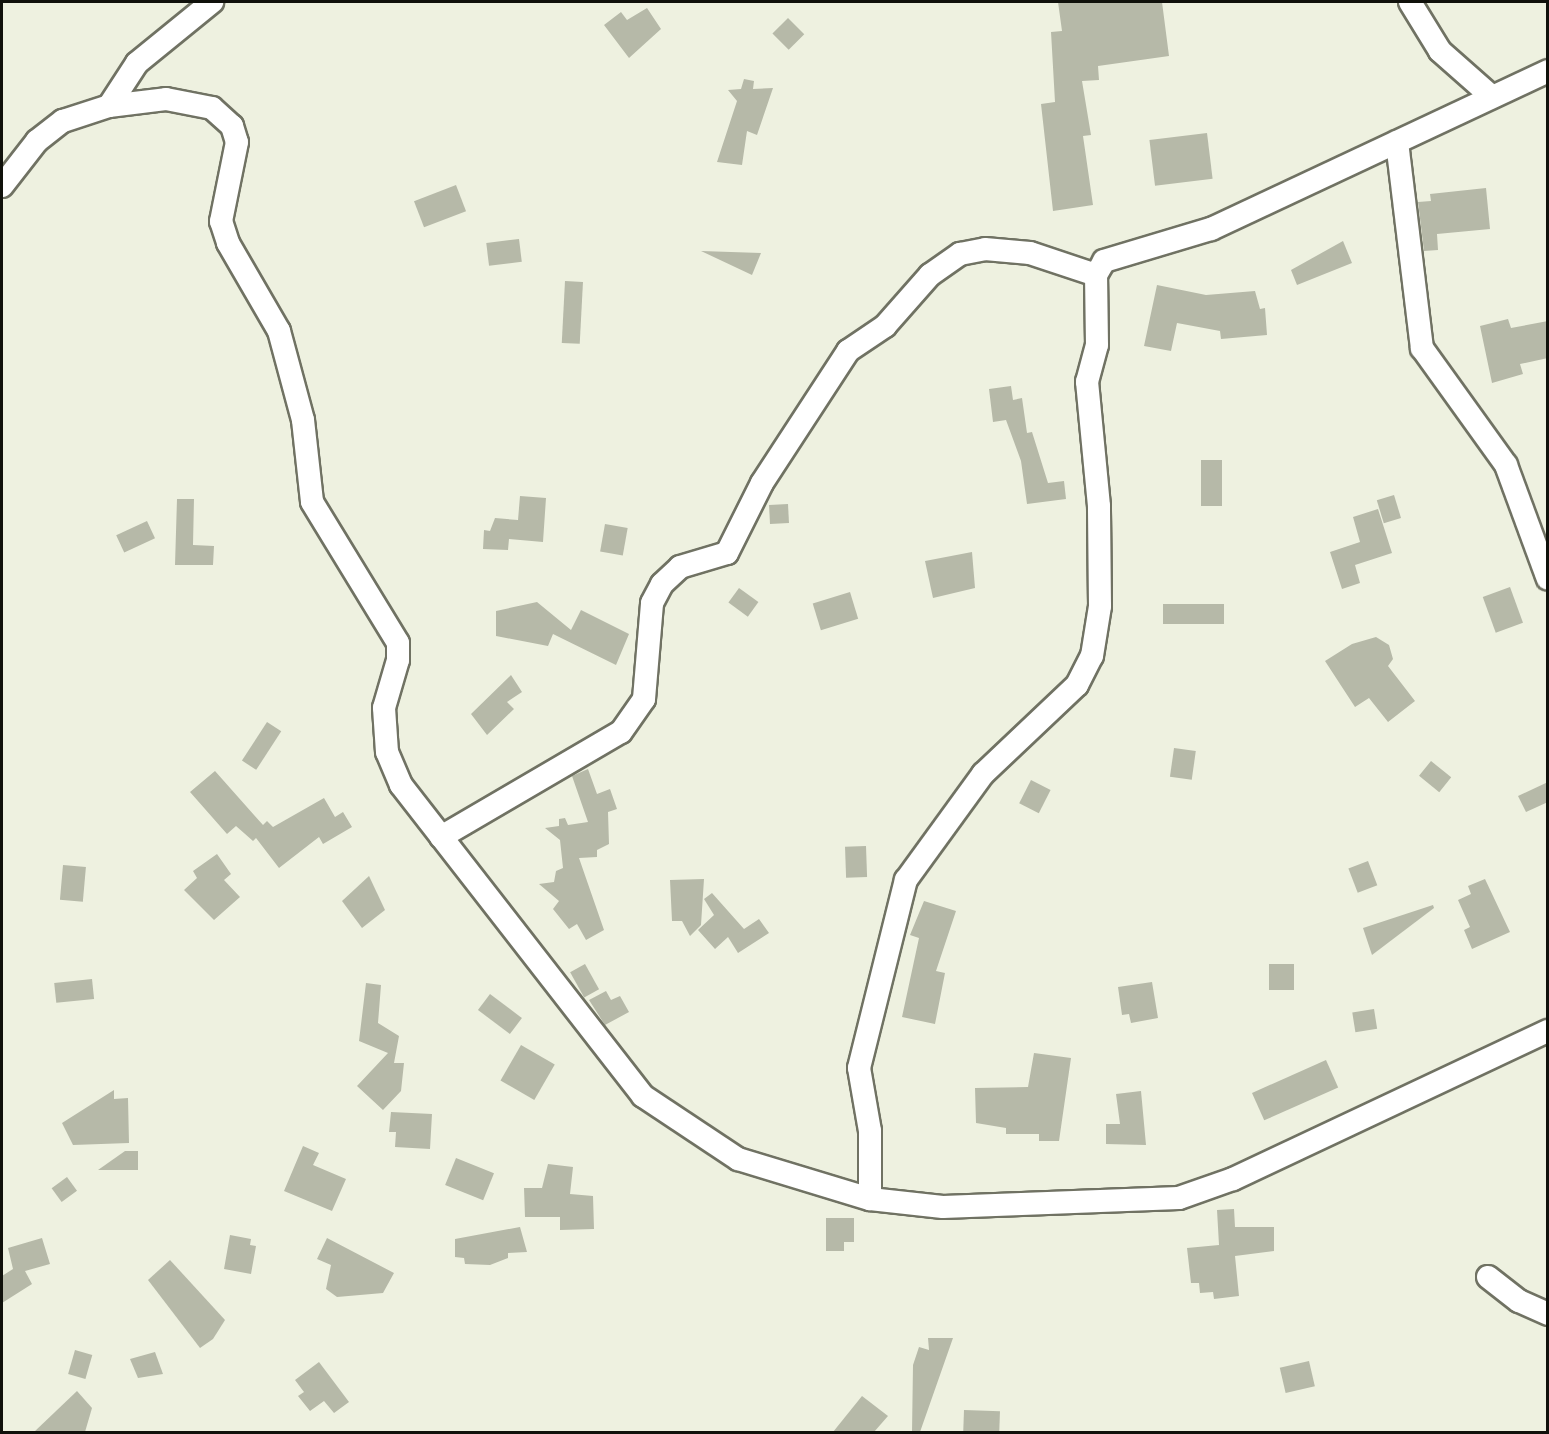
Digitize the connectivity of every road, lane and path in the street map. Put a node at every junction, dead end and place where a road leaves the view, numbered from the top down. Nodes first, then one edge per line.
1 (212, 2) edge
2 (1410, 2) edge
3 (1548, 71) edge
4 (1491, 96) junction
5 (109, 106) junction
6 (1397, 142) junction
7 (2, 186) edge
8 (1096, 275) junction
9 (1548, 579) edge
10 (441, 837) junction
11 (1548, 1031) edge
12 (870, 1199) junction
13 (1488, 1276) dead end
14 (1548, 1314) edge

1 - 5 street
2 - 4 street
3 - 4 street
4 - 6 street
5 - 7 street
5 - 10 street
6 - 8 street
6 - 9 street
8 - 10 street
8 - 12 street
10 - 12 street
11 - 12 street
13 - 14 street

